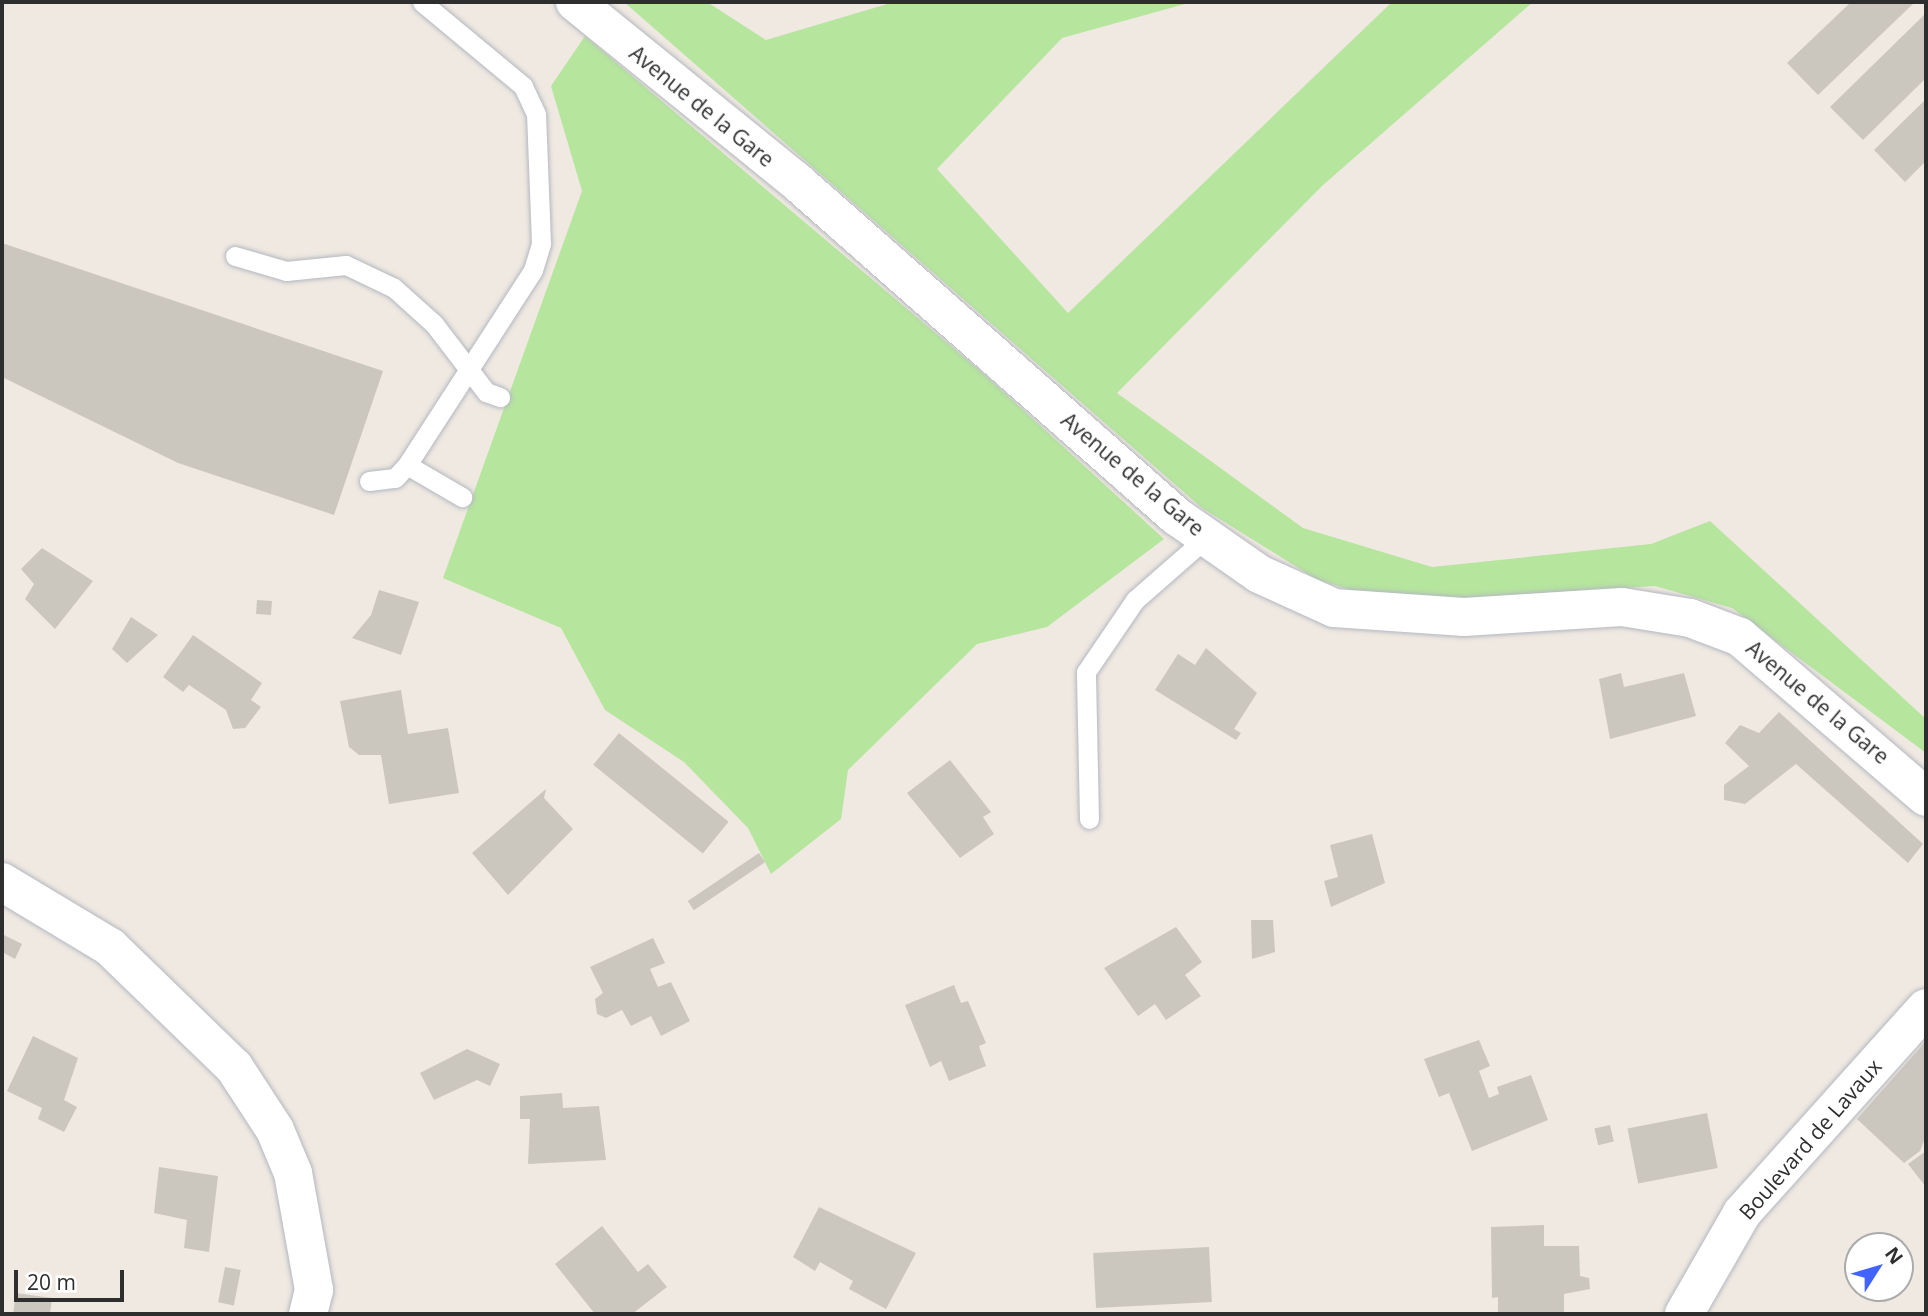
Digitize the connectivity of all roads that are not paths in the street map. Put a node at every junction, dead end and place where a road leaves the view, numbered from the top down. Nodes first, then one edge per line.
1 (422, 2) edge
2 (575, 2) edge
3 (235, 256) dead end
4 (469, 372) junction
5 (500, 397) dead end
6 (407, 465) junction
7 (369, 481) dead end
8 (462, 497) dead end
9 (1207, 537) junction
10 (1926, 797) edge
11 (1089, 819) dead end
12 (2, 882) edge
13 (1926, 1008) edge
14 (308, 1314) edge
15 (1684, 1314) edge

1 - 4 lane
2 - 9 street, Avenue de la Gare
3 - 4 lane
4 - 5 lane
4 - 6 lane
6 - 7 lane
6 - 8 lane
9 - 10 street, Avenue de la Gare
9 - 11 lane
12 - 14 street
13 - 15 street, Boulevard de Lavaux

